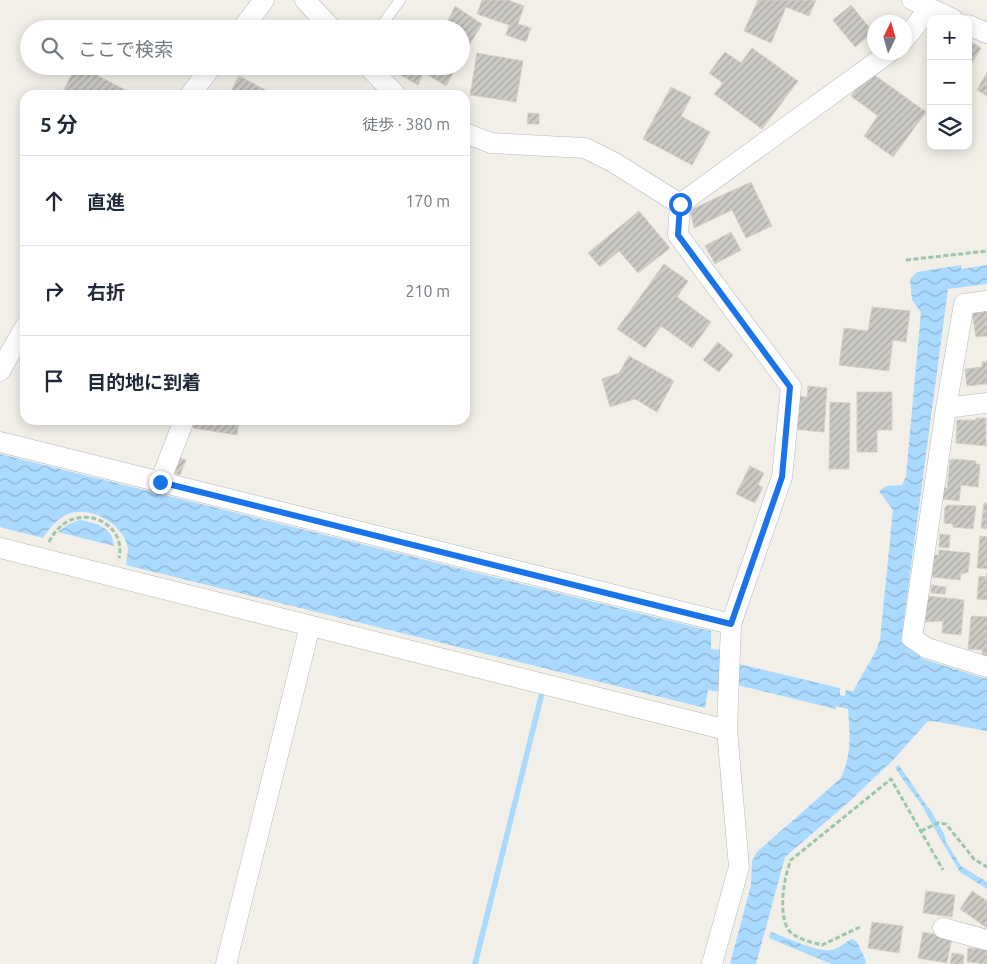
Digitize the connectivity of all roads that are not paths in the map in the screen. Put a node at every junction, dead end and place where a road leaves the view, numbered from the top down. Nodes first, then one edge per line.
1 (264, 0) edge
2 (305, 0) edge
3 (400, 0) edge
4 (920, 4) edge
5 (944, 15) edge
6 (249, 20) edge
7 (324, 20) edge
8 (386, 20) edge
9 (912, 22) edge
10 (972, 27) edge
11 (987, 33) edge
12 (879, 60) edge
13 (205, 75) edge
14 (377, 75) edge
15 (194, 90) edge
16 (391, 90) edge
17 (470, 135) edge
18 (680, 204) junction
19 (987, 301) edge
20 (20, 336) edge
21 (0, 370) edge
22 (987, 403) edge
23 (946, 408) junction
24 (182, 425) edge
25 (0, 442) edge
26 (160, 482) junction
27 (0, 548) edge
28 (731, 624) junction
29 (310, 626) junction
30 (987, 668) edge
31 (727, 730) junction
32 (943, 928) dead end
33 (987, 940) edge
34 (226, 964) edge
35 (712, 964) edge

1 - 6 street
2 - 7 street
3 - 8 lane
4 - 5 street
4 - 9 street
10 - 11 street
12 - 18 street
13 - 15 street
14 - 16 street
17 - 18 street
18 - 28 street
19 - 23 street
20 - 21 street
22 - 23 street
23 - 30 street
24 - 26 street
25 - 26 street
26 - 28 street
27 - 29 street
28 - 31 street
29 - 31 street
29 - 34 street
31 - 35 street
32 - 33 street

